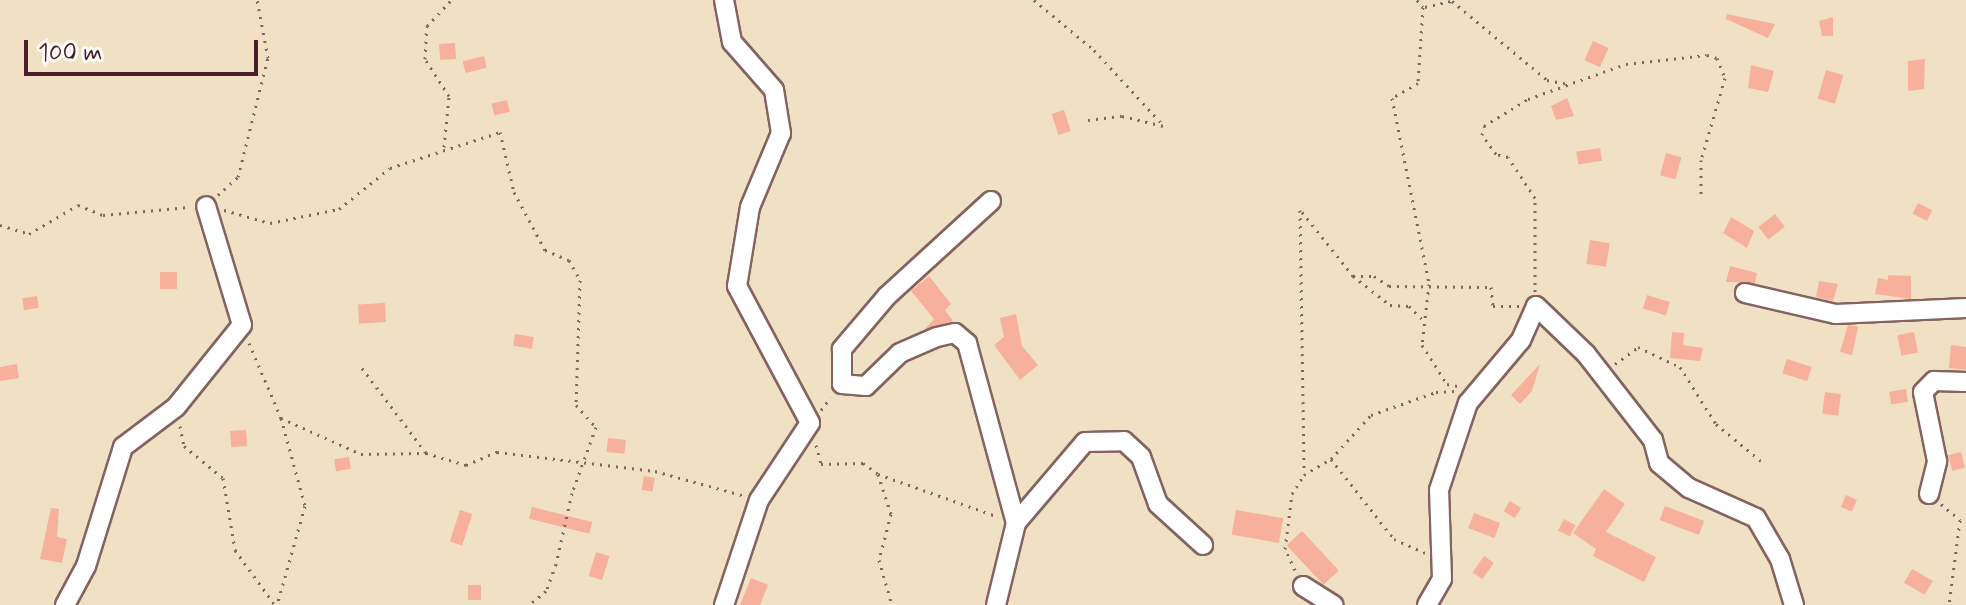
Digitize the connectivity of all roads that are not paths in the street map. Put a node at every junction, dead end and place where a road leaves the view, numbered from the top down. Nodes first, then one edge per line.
1 (724, 0) edge
2 (991, 201) dead end
3 (206, 206) road end
4 (1745, 293) dead end
5 (1966, 308) edge
6 (1966, 382) edge
7 (1929, 494) road end
8 (1016, 523) junction
9 (1203, 545) dead end
10 (1303, 586) road end
11 (65, 605) edge
12 (724, 605) edge
13 (996, 605) edge
14 (1334, 605) edge
15 (1427, 605) edge
16 (1794, 605) edge

1 - 12 street
2 - 8 street
3 - 11 street
4 - 5 street
6 - 7 street
8 - 9 street
8 - 13 street
10 - 14 street
15 - 16 street

